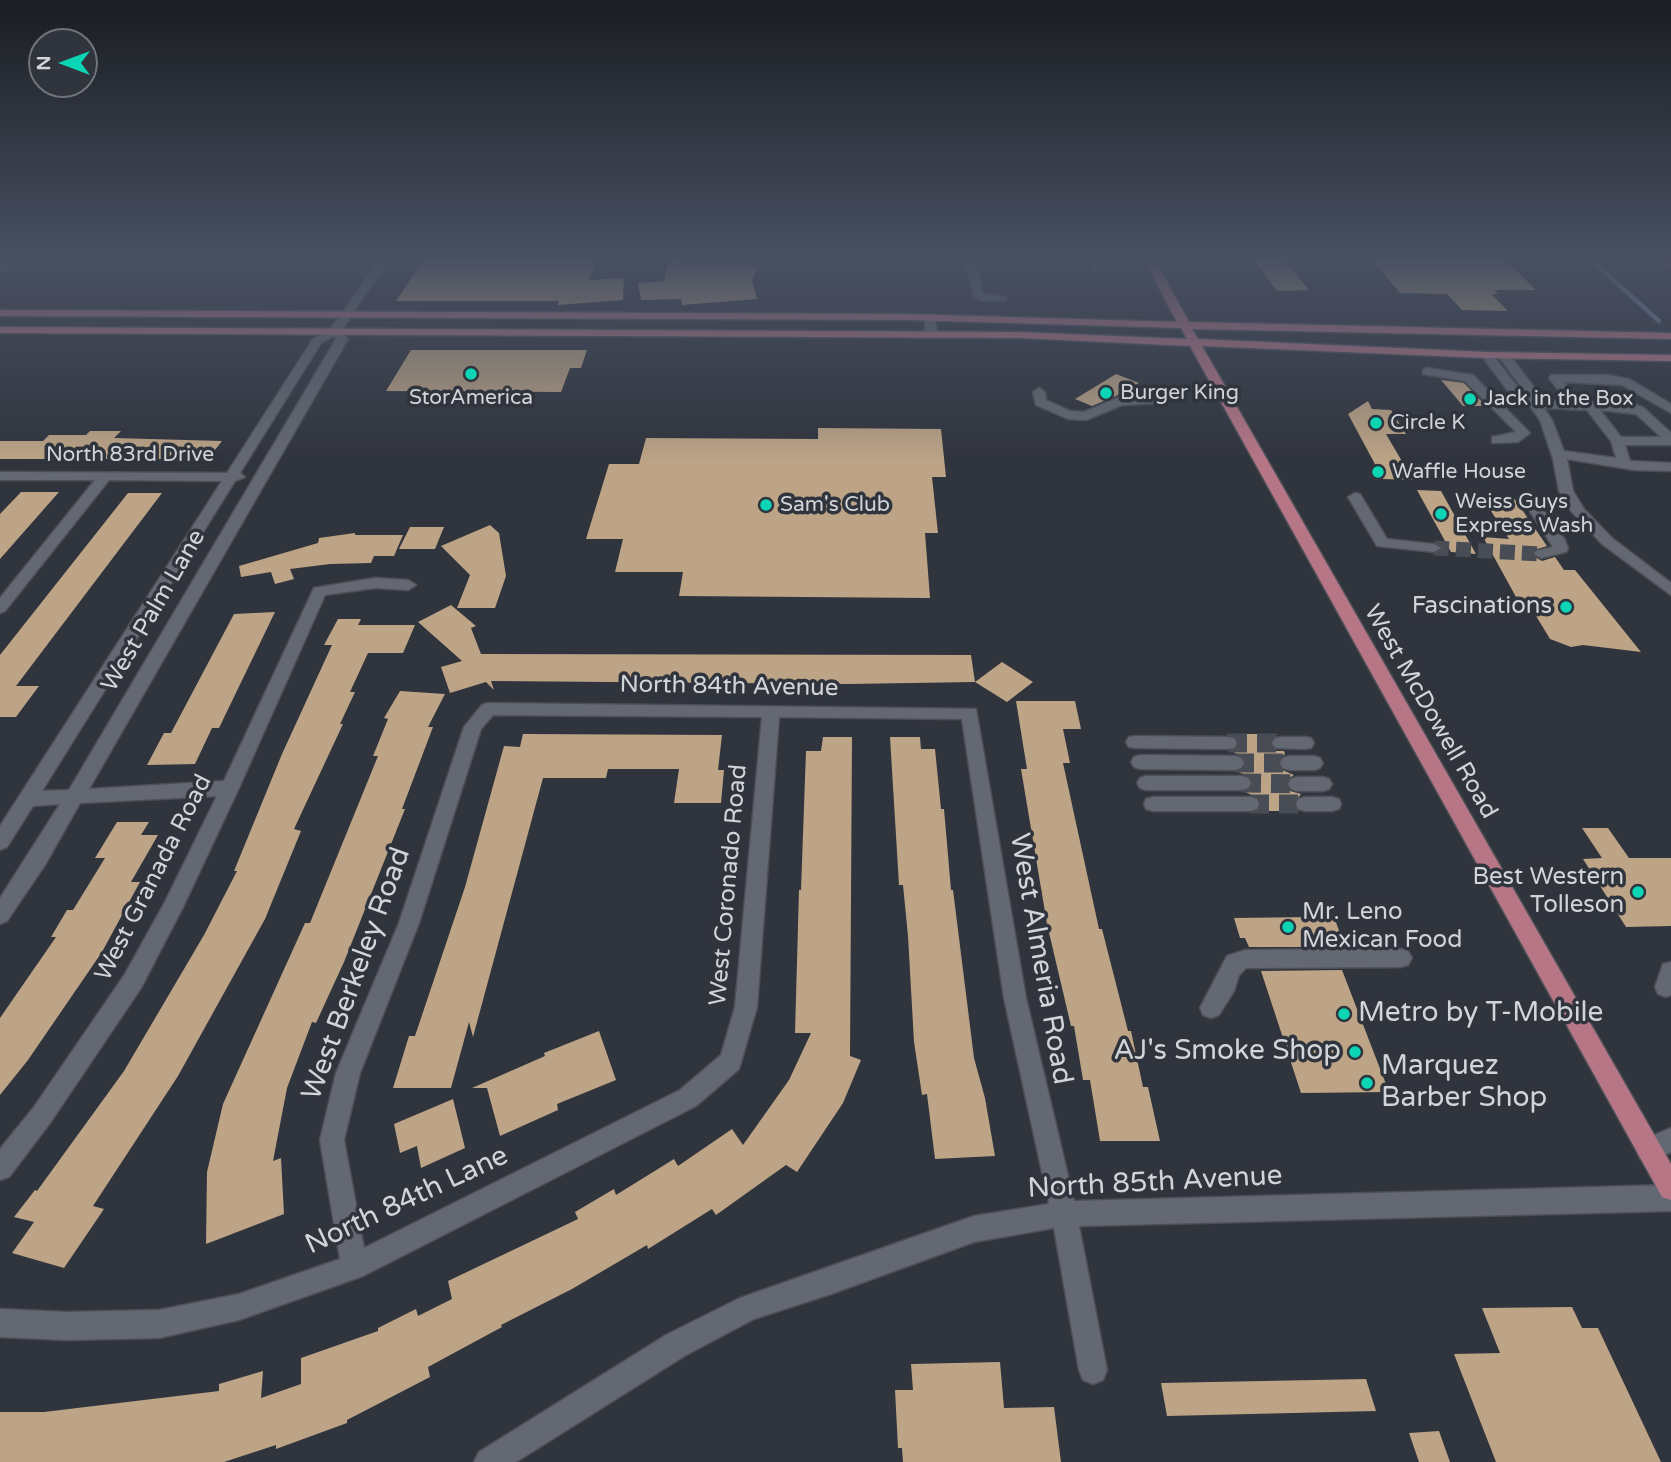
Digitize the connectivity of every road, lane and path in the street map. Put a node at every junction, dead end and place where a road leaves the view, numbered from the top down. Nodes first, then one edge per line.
1 (337, 327) edge
2 (642, 327) edge
3 (931, 327) edge
4 (1185, 327) edge
5 (1273, 327) edge
6 (0, 330) edge
7 (335, 331) junction
8 (641, 332) junction
9 (931, 334) junction
10 (1605, 335) junction
11 (1671, 336) edge
12 (1193, 342) junction
13 (1487, 355) junction
14 (1504, 355) junction
15 (1665, 358) edge
16 (1427, 372) dead end
17 (1615, 380) junction
18 (1039, 392) dead end
19 (1159, 399) dead end
20 (1533, 402) junction
21 (1583, 406) junction
22 (1671, 409) edge
23 (1671, 417) edge
24 (1497, 440) dead end
25 (1671, 440) edge
26 (1616, 441) junction
27 (1558, 454) junction
28 (1671, 460) edge
29 (1624, 463) junction
30 (1671, 467) edge
31 (0, 476) edge
32 (106, 476) junction
33 (231, 477) junction
34 (260, 477) junction
35 (1355, 497) dead end
36 (1528, 498) dead end
37 (1434, 548) tunnel mouth
38 (1541, 554) dead end
39 (408, 585) dead end
40 (1671, 590) edge
41 (0, 608) edge
42 (488, 709) joint
43 (771, 712) junction
44 (970, 713) joint
45 (1135, 742) dead end
46 (1228, 743) tunnel mouth
47 (1281, 743) tunnel mouth
48 (1305, 743) dead end
49 (1140, 762) dead end
50 (1235, 763) tunnel mouth
51 (1289, 763) tunnel mouth
52 (1314, 763) dead end
53 (1146, 783) dead end
54 (1242, 783) tunnel mouth
55 (1297, 784) tunnel mouth
56 (1323, 784) dead end
57 (230, 788) junction
58 (75, 797) junction
59 (27, 799) junction
60 (1153, 804) dead end
61 (1250, 804) tunnel mouth
62 (1305, 804) tunnel mouth
63 (1332, 804) dead end
64 (0, 842) edge
65 (0, 915) edge
66 (1401, 958) dead end
67 (1211, 1008) dead end
68 (731, 1061) joint
69 (1664, 1149) edge
70 (0, 1168) edge
71 (1671, 1188) edge
72 (1671, 1198) edge
73 (1064, 1214) junction
74 (354, 1267) junction
75 (0, 1323) edge
76 (1093, 1370) dead end
77 (489, 1462) edge

1 - 7 street, West Palm Lane
2 - 8 main road
3 - 9 street
4 - 12 main road, West McDowell Road
5 - 10 main road
6 - 7 main road
7 - 8 main road
7 - 33 street, West Palm Lane
7 - 34 street, West Palm Lane
8 - 9 main road
9 - 12 main road
10 - 11 main road
10 - 13 main road
12 - 13 main road
12 - 69 main road, West McDowell Road
13 - 14 main road
13 - 20 street
14 - 15 main road
14 - 20 street
16 - 24 street
17 - 21 street
17 - 22 street
17 - 23 street
18 - 19 street
20 - 21 street
20 - 27 street
21 - 25 street
21 - 26 street
25 - 26 street
26 - 29 street
27 - 29 street
27 - 40 street
28 - 29 street
29 - 30 street
31 - 32 street, North 83rd Drive
32 - 33 street, North 83rd Drive
32 - 41 street
33 - 34 street, North 83rd Drive
33 - 59 street, West Palm Lane
34 - 58 street, West Palm Lane
35 - 37 street
36 - 38 street
39 - 57 street, West Granada Road
42 - 43 street, North 84th Avenue
42 - 74 street, West Berkeley Road
43 - 44 street, North 84th Avenue
43 - 68 street, West Coronado Road
44 - 73 street, West Almeria Road
45 - 46 street
47 - 48 street
49 - 50 street
51 - 52 street
53 - 54 street
55 - 56 street
57 - 58 street
57 - 70 street, West Granada Road
58 - 59 street
58 - 65 street, West Palm Lane
59 - 64 street, West Palm Lane
60 - 61 street
62 - 63 street
66 - 67 street
68 - 74 street, North 84th Lane
69 - 71 main road, West McDowell Road
72 - 73 street, North 85th Avenue
73 - 76 street, West Almeria Road
73 - 77 street, North 85th Avenue
74 - 75 street, North 84th Lane

